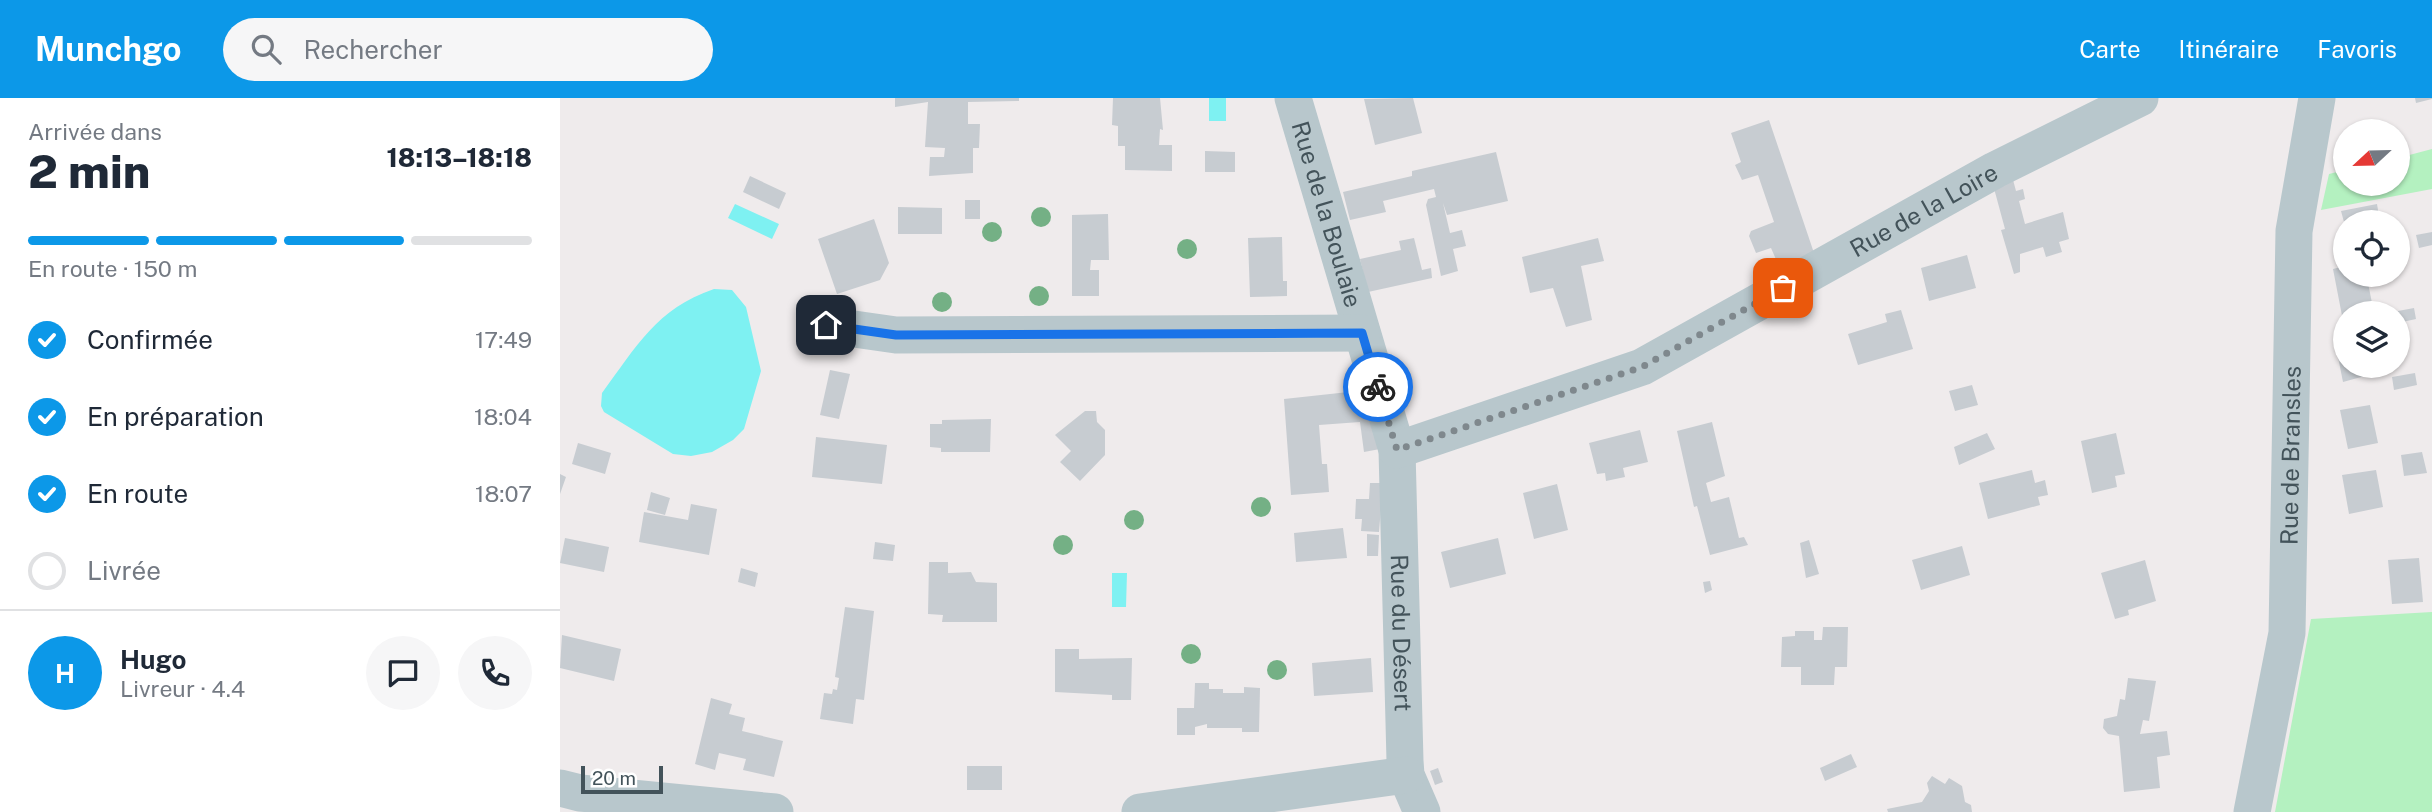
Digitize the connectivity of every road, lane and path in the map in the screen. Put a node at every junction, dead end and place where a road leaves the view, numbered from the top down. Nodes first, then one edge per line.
1 (1293, 98) edge
2 (2140, 98) edge
3 (2317, 98) edge
4 (826, 325) dead end
5 (1362, 333) junction
6 (1397, 450) junction
7 (1406, 775) junction
8 (560, 788) edge
9 (775, 812) edge
10 (1140, 812) edge
11 (1422, 812) edge
12 (2252, 812) edge

1 - 5 street, Rue de la Boulaie
2 - 6 street, Rue de la Loire
3 - 12 street, Rue de Bransles
4 - 5 street
5 - 6 street, Rue de la Boulaie
6 - 7 street, Rue du Désert
7 - 10 street
7 - 11 street, Rue du Désert
8 - 9 street

